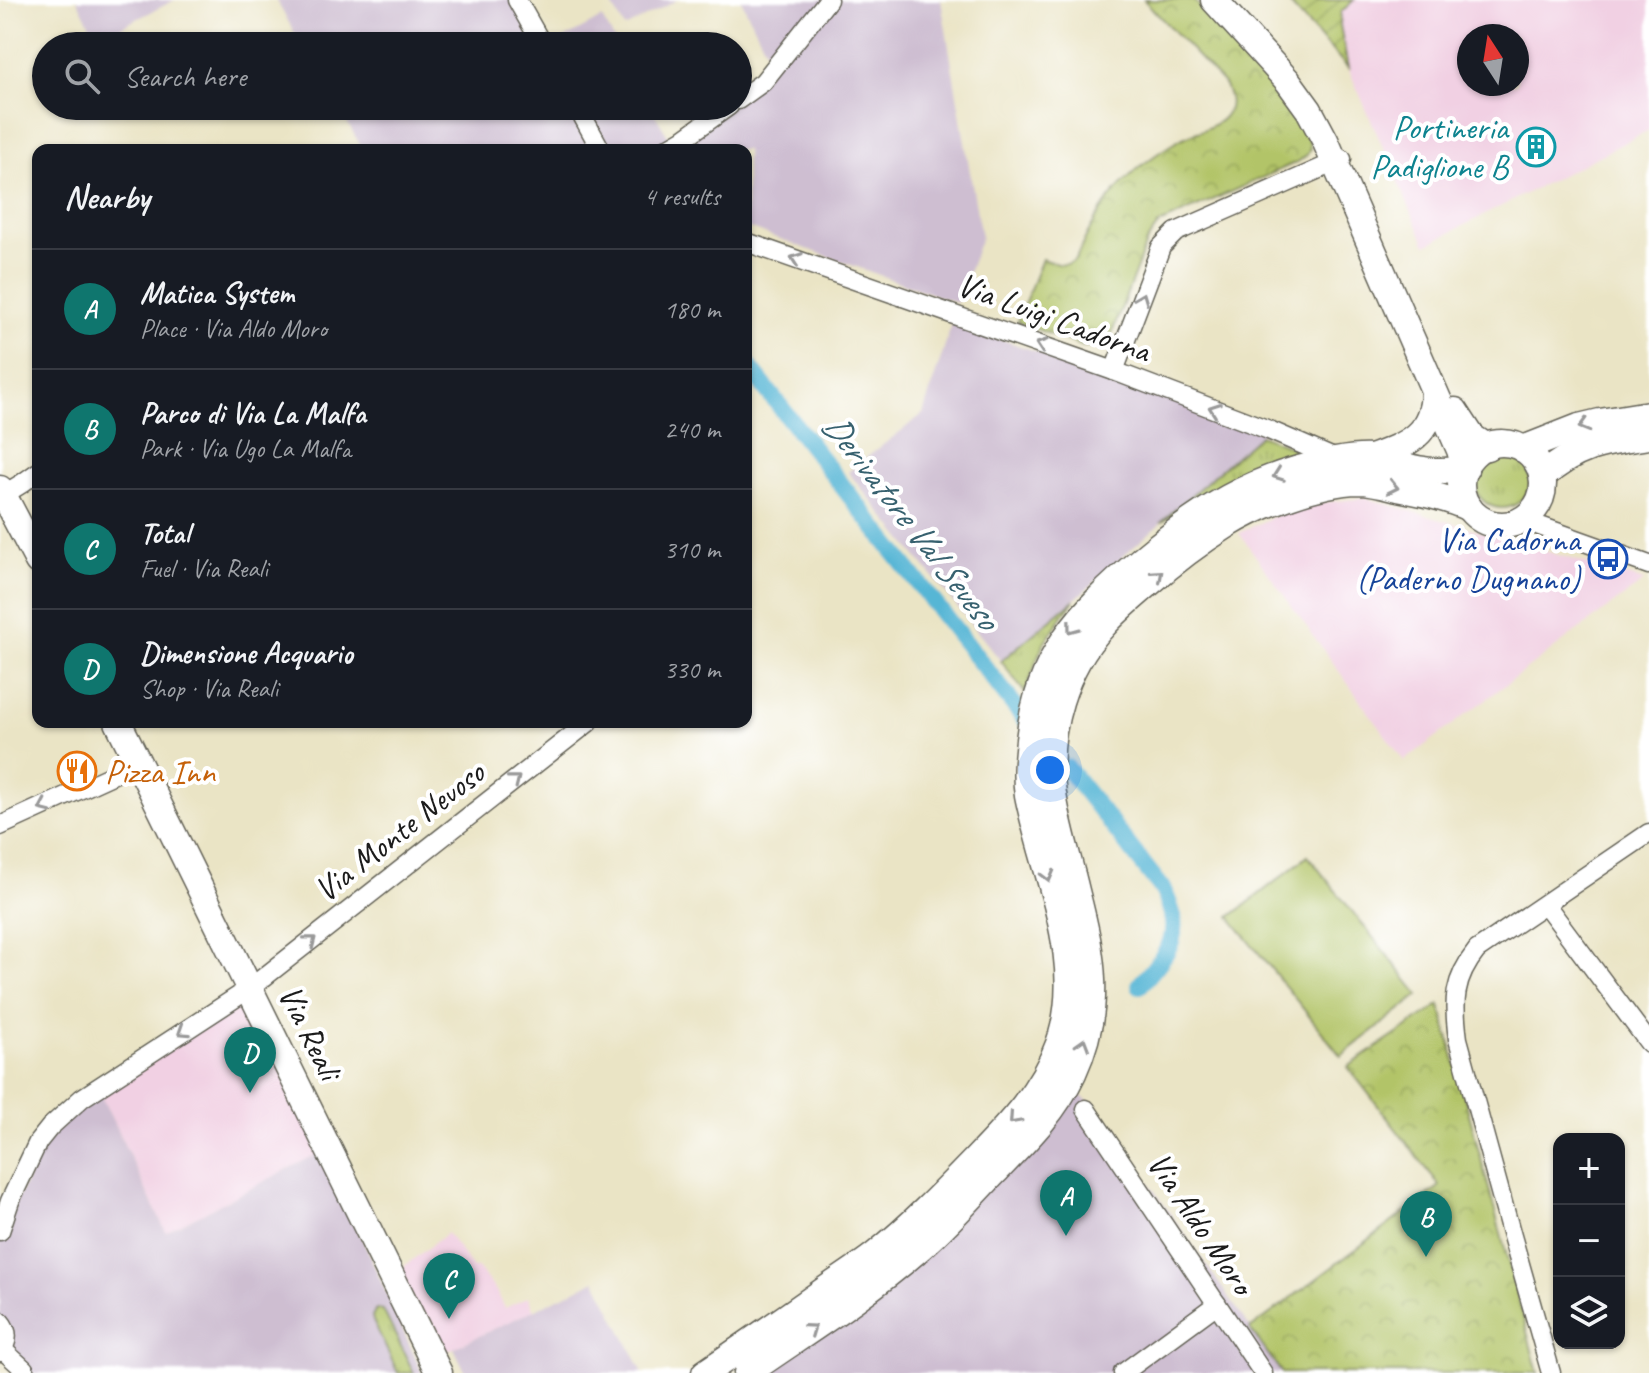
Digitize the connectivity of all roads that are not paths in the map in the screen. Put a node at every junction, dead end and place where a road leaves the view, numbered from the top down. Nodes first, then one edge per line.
1 (517, 0) edge
2 (828, 0) edge
3 (1214, 0) edge
4 (1224, 0) edge
5 (535, 32) edge
6 (752, 90) edge
7 (585, 120) edge
8 (709, 120) edge
9 (598, 144) edge
10 (674, 144) edge
11 (1339, 160) junction
12 (752, 244) edge
13 (1114, 371) junction
14 (1434, 392) junction
15 (1649, 414) edge
16 (1649, 436) edge
17 (1487, 447) junction
18 (1523, 449) junction
19 (1371, 458) junction
20 (1338, 460) junction
21 (1465, 469) junction
22 (32, 475) edge
23 (1543, 476) junction
24 (1, 493) edge
25 (1469, 508) junction
26 (1523, 520) junction
27 (32, 550) edge
28 (1649, 565) edge
29 (121, 728) edge
30 (581, 728) edge
31 (138, 763) junction
32 (0, 826) edge
33 (1649, 833) edge
34 (1546, 905) junction
35 (249, 989) junction
36 (1649, 1043) edge
37 (1086, 1109) dead end
38 (1, 1224) edge
39 (1217, 1304) junction
40 (0, 1321) edge
41 (1, 1351) edge
42 (26, 1373) edge
43 (439, 1373) edge
44 (705, 1373) edge
45 (747, 1373) edge
46 (1123, 1373) edge
47 (1263, 1373) edge
48 (1551, 1373) edge

1 - 5 street
2 - 6 street
3 - 11 main road
4 - 11 main road
7 - 9 street
8 - 10 street
13 -> 11 street
11 - 14 main road
11 - 17 main road
13 -> 12 street, Via Luigi Cadorna
20 -> 13 street, Via Luigi Cadorna
14 - 19 main road
14 - 21 main road
15 -> 18 main road
16 - 23 main road
17 - 18 main road
17 - 21 main road
18 - 23 main road
19 - 20 main road
19 - 21 main road
20 -> 44 main road
21 - 25 main road
22 - 24 street
23 - 26 main road
24 - 27 main road
25 - 26 main road
45 -> 25 main road
26 - 28 street
29 - 31 main road, Via Reali
35 -> 30 street, Via Monte Nevoso
31 -> 32 street
31 - 35 main road, Via Reali
33 - 34 street
34 - 36 street
34 - 48 street
35 -> 38 street, Via Monte Nevoso
35 - 43 main road, Via Reali
37 - 39 street, Via Aldo Moro
39 - 46 street
39 - 47 street, Via Aldo Moro
40 - 41 street
41 - 42 street

